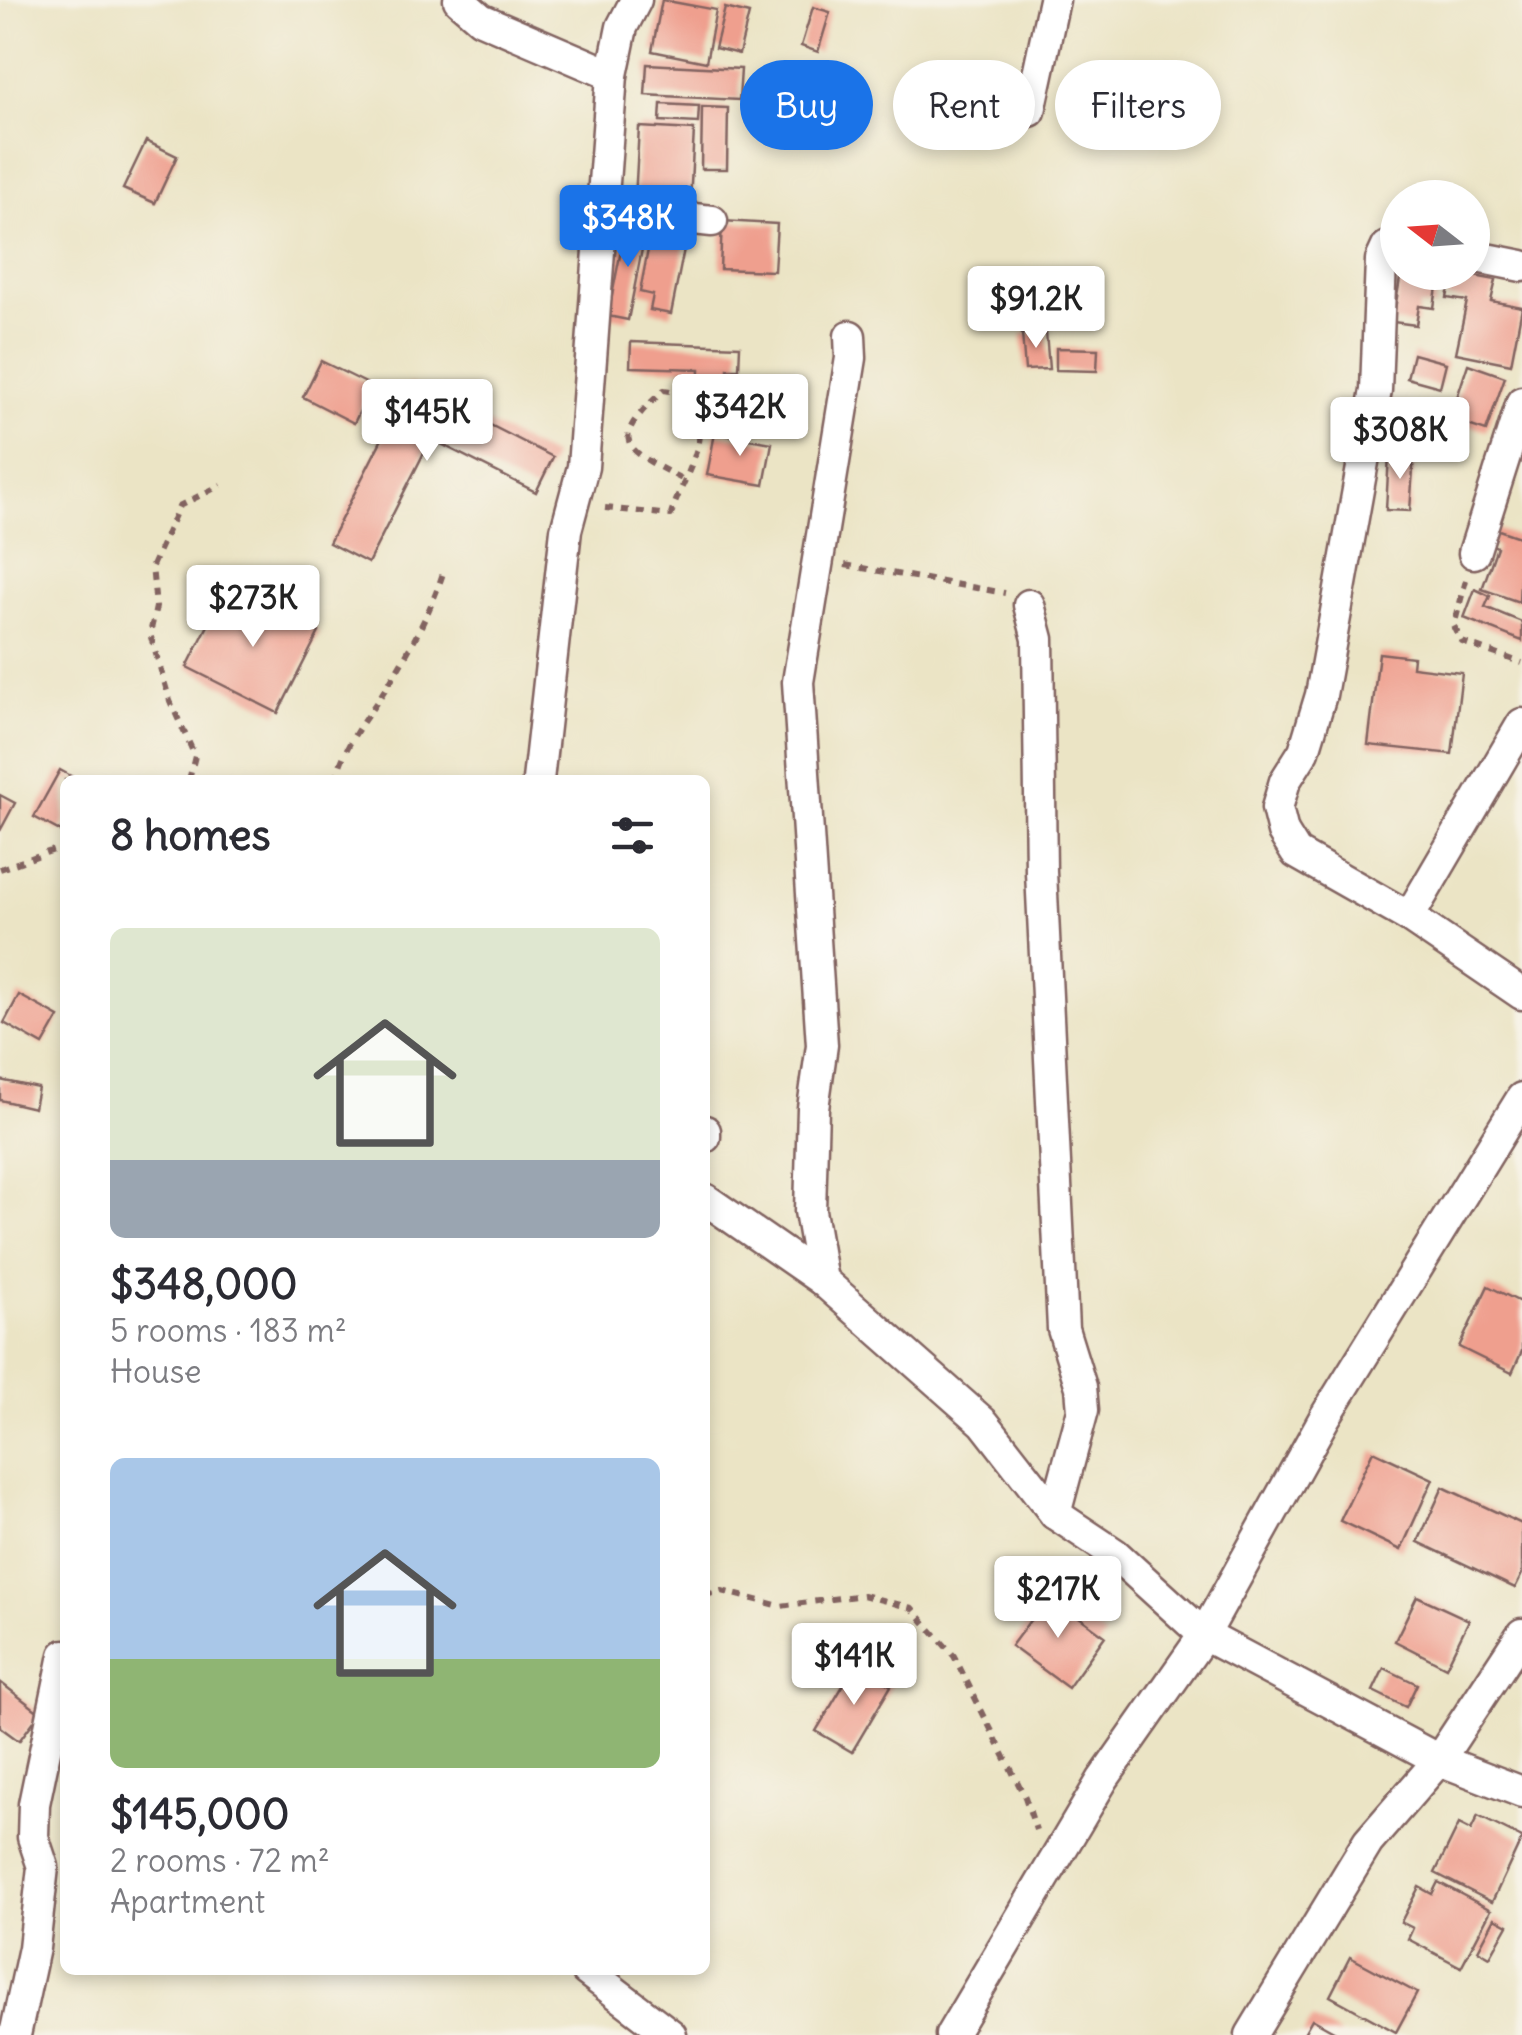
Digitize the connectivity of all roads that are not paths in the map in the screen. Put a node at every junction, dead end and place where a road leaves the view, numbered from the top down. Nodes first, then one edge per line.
1 (460, 0) edge
2 (636, 0) edge
3 (1054, 0) edge
4 (612, 75) junction
5 (1035, 88) edge
6 (602, 208) junction
7 (712, 221) dead end
8 (1380, 260) edge
9 (1490, 260) edge
10 (1522, 266) edge
11 (850, 336) dead end
12 (1522, 402) edge
13 (1474, 553) road end
14 (1028, 605) road end
15 (1522, 724) edge
16 (539, 775) edge
17 (1409, 917) junction
18 (1522, 994) edge
19 (1522, 1098) edge
20 (710, 1202) edge
21 (822, 1280) junction
22 (1054, 1514) junction
23 (1522, 1634) edge
24 (1204, 1635) junction
25 (60, 1679) edge
26 (1439, 1760) junction
27 (1522, 1792) edge
28 (592, 1975) edge
29 (656, 2031) edge
30 (16, 2035) edge
31 (950, 2035) edge
32 (1251, 2035) edge

1 - 4 street
2 - 4 street
3 - 5 street
4 - 6 street
6 - 7 street
6 - 16 street
8 - 17 street
9 - 10 street
11 - 21 street
12 - 13 street
14 - 22 street
15 - 17 street
17 - 18 street
19 - 24 street
20 - 21 street
21 - 22 street
22 - 24 street
23 - 26 street
24 - 26 street
24 - 31 street
25 - 30 street
26 - 27 street
26 - 32 street
28 - 29 street

